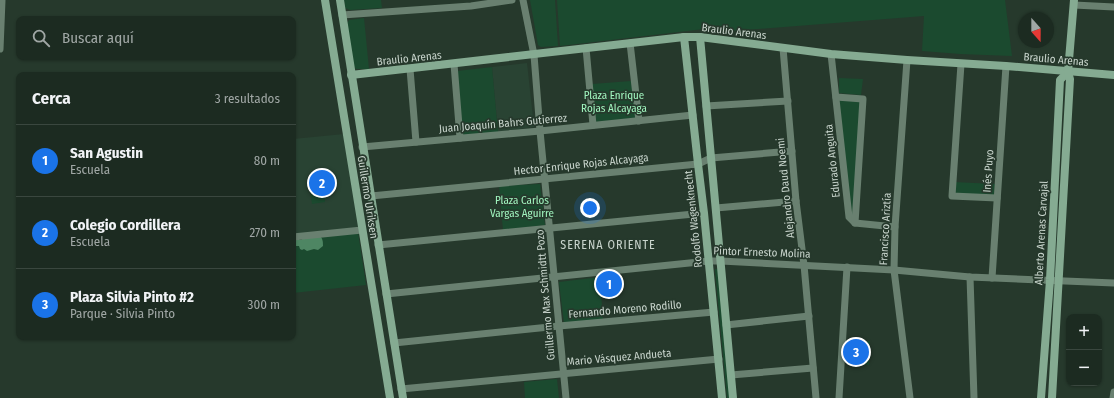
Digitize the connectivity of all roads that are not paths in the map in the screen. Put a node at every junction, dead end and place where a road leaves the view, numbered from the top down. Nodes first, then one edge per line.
1 (2, 0) edge
2 (325, 0) edge
3 (340, 0) edge
4 (512, 0) edge
5 (523, 0) edge
6 (1074, 2) edge
7 (1114, 7) edge
8 (342, 15) junction
9 (700, 37) junction
10 (684, 38) junction
11 (630, 43) junction
12 (586, 48) junction
13 (783, 48) junction
14 (0, 49) edge
15 (831, 54) junction
16 (534, 55) junction
17 (907, 60) junction
18 (454, 64) junction
19 (961, 64) junction
20 (1006, 66) junction
21 (410, 69) junction
22 (1068, 72) junction
23 (351, 75) junction
24 (1114, 75) edge
25 (836, 97) junction
26 (788, 101) junction
27 (706, 106) junction
28 (693, 116) junction
29 (639, 121) junction
30 (593, 125) junction
31 (540, 131) junction
32 (460, 138) junction
33 (416, 142) junction
34 (362, 147) junction
35 (792, 151) junction
36 (711, 158) junction
37 (698, 164) junction
38 (545, 179) junction
39 (371, 196) junction
40 (997, 198) junction
41 (796, 201) junction
42 (716, 208) junction
43 (704, 213) junction
44 (855, 224) junction
45 (550, 227) junction
46 (895, 227) junction
47 (362, 230) junction
48 (296, 237) edge
49 (378, 245) junction
50 (709, 261) junction
51 (721, 261) junction
52 (804, 265) junction
53 (847, 267) junction
54 (894, 270) junction
55 (555, 277) junction
56 (970, 277) junction
57 (992, 278) junction
58 (1050, 280) junction
59 (1059, 281) junction
60 (1114, 283) edge
61 (386, 294) junction
62 (714, 312) junction
63 (809, 316) junction
64 (726, 325) junction
65 (559, 326) junction
66 (394, 343) junction
67 (719, 359) junction
68 (814, 368) junction
69 (564, 373) junction
70 (731, 375) junction
71 (401, 389) junction
72 (1114, 392) edge
73 (390, 398) edge
74 (402, 398) edge
75 (566, 398) edge
76 (722, 398) edge
77 (733, 398) edge
78 (816, 398) edge
79 (839, 398) edge
80 (910, 398) edge
81 (974, 398) edge
82 (1041, 398) edge
83 (1052, 398) edge
84 (1113, 398) edge

1 - 14 street
2 - 47 street, Guillermo Ulriksen
3 - 8 street, Guillermo Ulriksen
4 - 8 street
5 - 16 street, Guillermo Max Schmidtt Pozo
6 - 7 street
6 - 22 street, Alberto Arenas Carvajal
8 - 23 street, Guillermo Ulriksen
9 - 10 street, Braulio Arenas
9 - 13 street, Braulio Arenas
9 - 27 street
10 - 11 street, Braulio Arenas
10 - 28 street, Rodolfo Wagenknecht
11 - 12 street, Braulio Arenas
11 - 29 street
12 - 16 street, Braulio Arenas
12 - 30 street
13 - 15 street, Braulio Arenas
13 - 26 street, Alejandro Daud Noemi
15 - 17 street, Braulio Arenas
15 - 25 street, Edurado Anguita
16 - 18 street, Braulio Arenas
16 - 31 street, Guillermo Max Schmidtt Pozo
17 - 19 street, Braulio Arenas
17 - 46 street, Francisco Ariztía
18 - 21 street, Braulio Arenas
18 - 32 street
19 - 20 street, Braulio Arenas
19 - 40 street
20 - 22 street, Braulio Arenas
20 - 40 street, Inés Puyo
21 - 23 street, Braulio Arenas
21 - 33 street
22 - 24 street, Braulio Arenas
22 - 58 street, Alberto Arenas Carvajal
22 - 59 street, Alberto Arenas Carvajal
23 - 34 street, Guillermo Ulriksen
25 - 44 street, Edurado Anguita
25 - 44 street
26 - 27 street
26 - 35 street, Alejandro Daud Noemi
27 - 36 street
28 - 29 street, Juan Joaquín Bahrs Gutierrez
28 - 37 street, Rodolfo Wagenknecht
29 - 30 street, Juan Joaquín Bahrs Gutierrez
30 - 31 street, Juan Joaquín Bahrs Gutierrez
31 - 32 street, Juan Joaquín Bahrs Gutierrez
31 - 38 street, Guillermo Max Schmidtt Pozo
32 - 33 street, Juan Joaquín Bahrs Gutierrez
33 - 34 street, Juan Joaquín Bahrs Gutierrez
34 - 39 street, Guillermo Ulriksen
35 - 36 street, Hector Enrique Rojas Alcayaga
35 - 41 street, Alejandro Daud Noemi
36 - 37 street, Hector Enrique Rojas Alcayaga
36 - 42 street
37 - 38 street, Hector Enrique Rojas Alcayaga
37 - 43 street, Rodolfo Wagenknecht
38 - 39 street, Hector Enrique Rojas Alcayaga
38 - 45 street, Guillermo Max Schmidtt Pozo
39 - 49 street, Guillermo Ulriksen
40 - 57 street, Inés Puyo
41 - 42 street
41 - 52 street, Alejandro Daud Noemi
42 - 51 street
43 - 45 street
43 - 50 street, Rodolfo Wagenknecht
44 - 46 street
45 - 49 street
45 - 55 street, Guillermo Max Schmidtt Pozo
46 - 54 street, Francisco Ariztía
47 - 48 street
47 - 73 street, Guillermo Ulriksen
49 - 61 street, Guillermo Ulriksen
50 - 51 street, Pintor Ernesto Molina
50 - 55 street, Pintor Ernesto Molina
50 - 62 street, Rodolfo Wagenknecht
51 - 52 street, Pintor Ernesto Molina
51 - 64 street
52 - 53 street, Pintor Ernesto Molina
52 - 63 street, Alejandro Daud Noemi
53 - 54 street, Pintor Ernesto Molina
53 - 79 street
54 - 56 street, Pintor Ernesto Molina
54 - 80 street, Francisco Ariztía
55 - 61 street, Pintor Ernesto Molina
55 - 65 street, Guillermo Max Schmidtt Pozo
56 - 57 street, Pintor Ernesto Molina
56 - 81 street
57 - 58 street, Pintor Ernesto Molina
58 - 59 street, Pintor Ernesto Molina
58 - 82 street, Alberto Arenas Carvajal
59 - 60 street, Pintor Ernesto Molina
59 - 83 street, Alberto Arenas Carvajal
61 - 66 street, Guillermo Ulriksen
62 - 65 street, Fernando Moreno Rodillo
62 - 67 street, Rodolfo Wagenknecht
63 - 64 street
63 - 68 street, Alejandro Daud Noemi
64 - 70 street
65 - 66 street, Fernando Moreno Rodillo
65 - 69 street, Guillermo Max Schmidtt Pozo
66 - 71 street, Guillermo Ulriksen
67 - 69 street, Mario Vásquez Andueta
67 - 76 street, Rodolfo Wagenknecht
68 - 70 street
68 - 78 street, Alejandro Daud Noemi
69 - 71 street, Mario Vásquez Andueta
69 - 75 street, Guillermo Max Schmidtt Pozo
70 - 77 street
71 - 74 street, Guillermo Ulriksen
72 - 84 street

